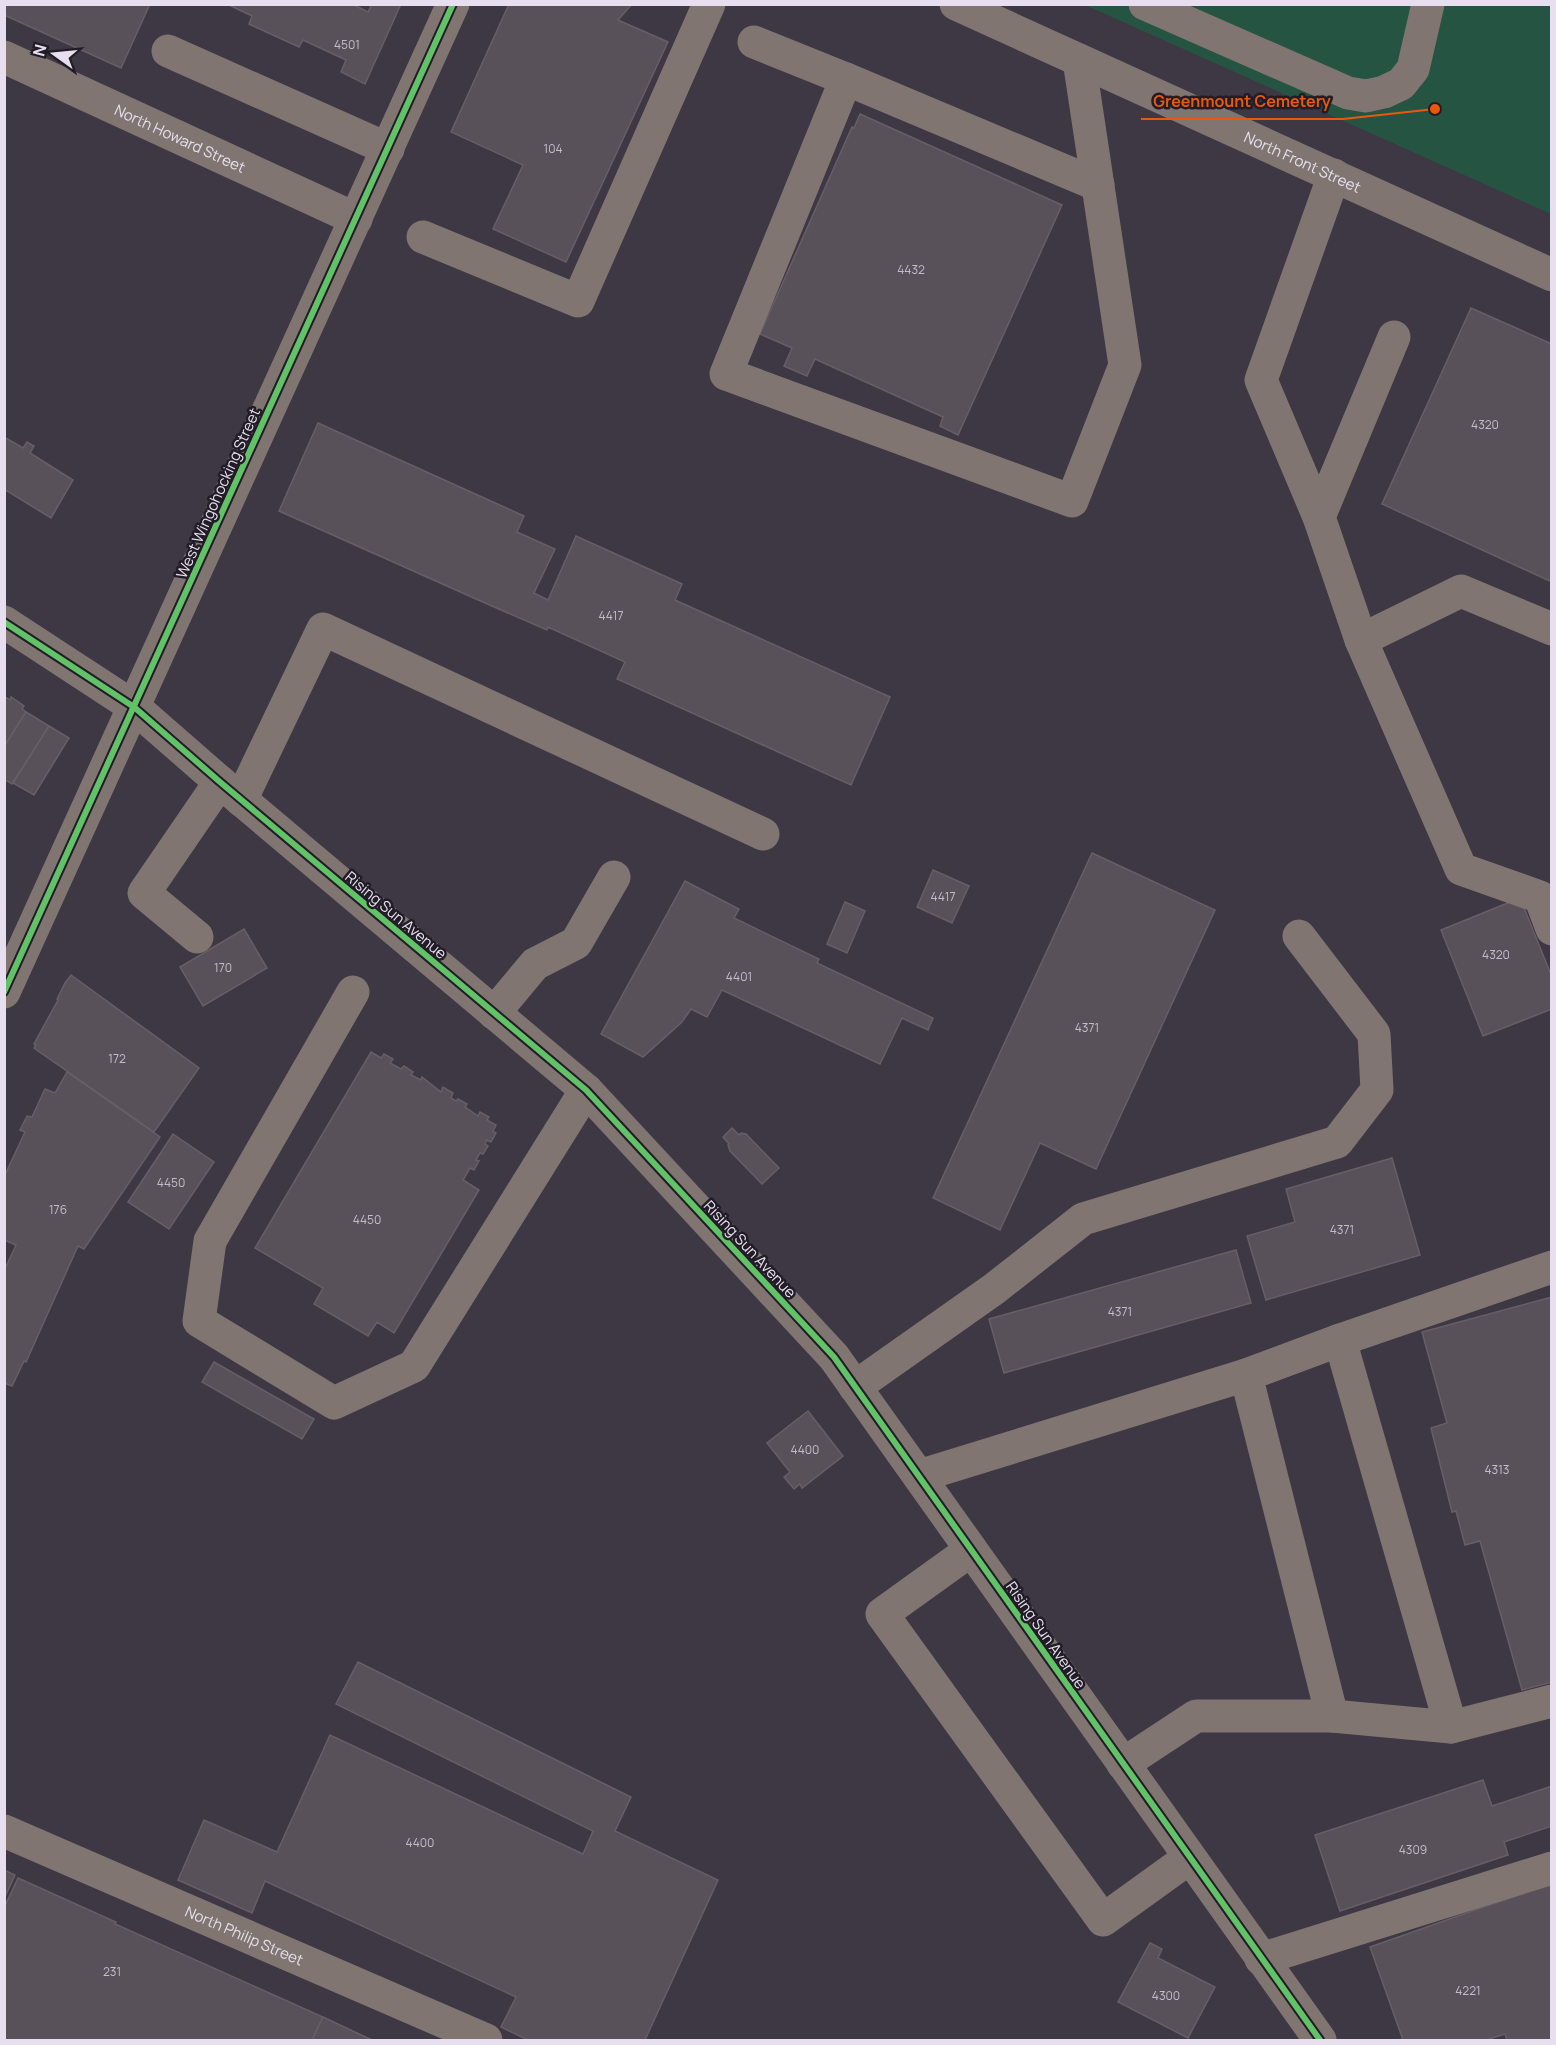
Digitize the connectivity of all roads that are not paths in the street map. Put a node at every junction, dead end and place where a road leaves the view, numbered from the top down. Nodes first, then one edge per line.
1 (453, 4) edge
2 (709, 4) edge
3 (956, 4) edge
4 (1145, 4) edge
5 (1428, 4) edge
6 (754, 42) dead end
7 (168, 51) dead end
8 (4, 57) edge
9 (1079, 60) junction
10 (846, 79) junction
11 (388, 149) junction
12 (1334, 175) junction
13 (1098, 185) junction
14 (356, 219) junction
15 (423, 237) dead end
16 (1551, 275) edge
17 (1394, 337) dead end
18 (1319, 517) junction
19 (4, 621) edge
20 (1551, 629) edge
21 (1361, 640) junction
22 (134, 707) junction
23 (231, 791) junction
24 (763, 834) dead end
25 (614, 877) dead end
26 (1551, 929) edge
27 (1299, 936) dead end
28 (197, 937) dead end
29 (4, 992) edge
30 (353, 993) dead end
31 (494, 1013) junction
32 (586, 1090) junction
33 (1551, 1267) edge
34 (1341, 1340) junction
35 (1246, 1374) junction
36 (855, 1387) junction
37 (919, 1476) junction
38 (971, 1550) junction
39 (1551, 1701) edge
40 (1332, 1716) junction
41 (1451, 1727) junction
42 (1123, 1764) junction
43 (4, 1831) edge
44 (1189, 1858) junction
45 (1551, 1868) edge
46 (1261, 1959) junction
47 (486, 2040) edge
48 (1320, 2040) edge

1 - 11 street, West Wingohocking Street
2 - 15 street
3 - 9 street, North Front Street
4 - 5 street
6 - 10 street
7 - 11 street
8 - 14 street, North Howard Street
9 - 12 street, North Front Street
9 - 13 street
10 - 13 street
10 - 13 street
11 - 14 street, West Wingohocking Street
12 - 16 street, North Front Street
12 - 18 street
14 - 22 street, West Wingohocking Street
17 - 18 street
18 - 21 street
19 - 22 street, Rising Sun Avenue
20 - 21 street
21 - 26 street
22 - 23 street, Rising Sun Avenue
22 - 29 street, West Wingohocking Street
23 - 24 street
23 - 28 street
23 - 31 street, Rising Sun Avenue
25 - 31 street
27 - 36 street
30 - 32 street
31 - 32 street, Rising Sun Avenue
32 - 36 street, Rising Sun Avenue
33 - 34 street
34 - 35 street
34 - 41 street
35 - 37 street
35 - 40 street
36 - 37 street, Rising Sun Avenue
37 - 38 street, Rising Sun Avenue
38 - 42 street, Rising Sun Avenue
38 - 44 street
39 - 41 street
40 - 41 street
40 - 42 street
42 - 44 street, Rising Sun Avenue
43 - 47 street, North Philip Street
44 - 46 street, Rising Sun Avenue
45 - 46 street
46 - 48 street, Rising Sun Avenue

